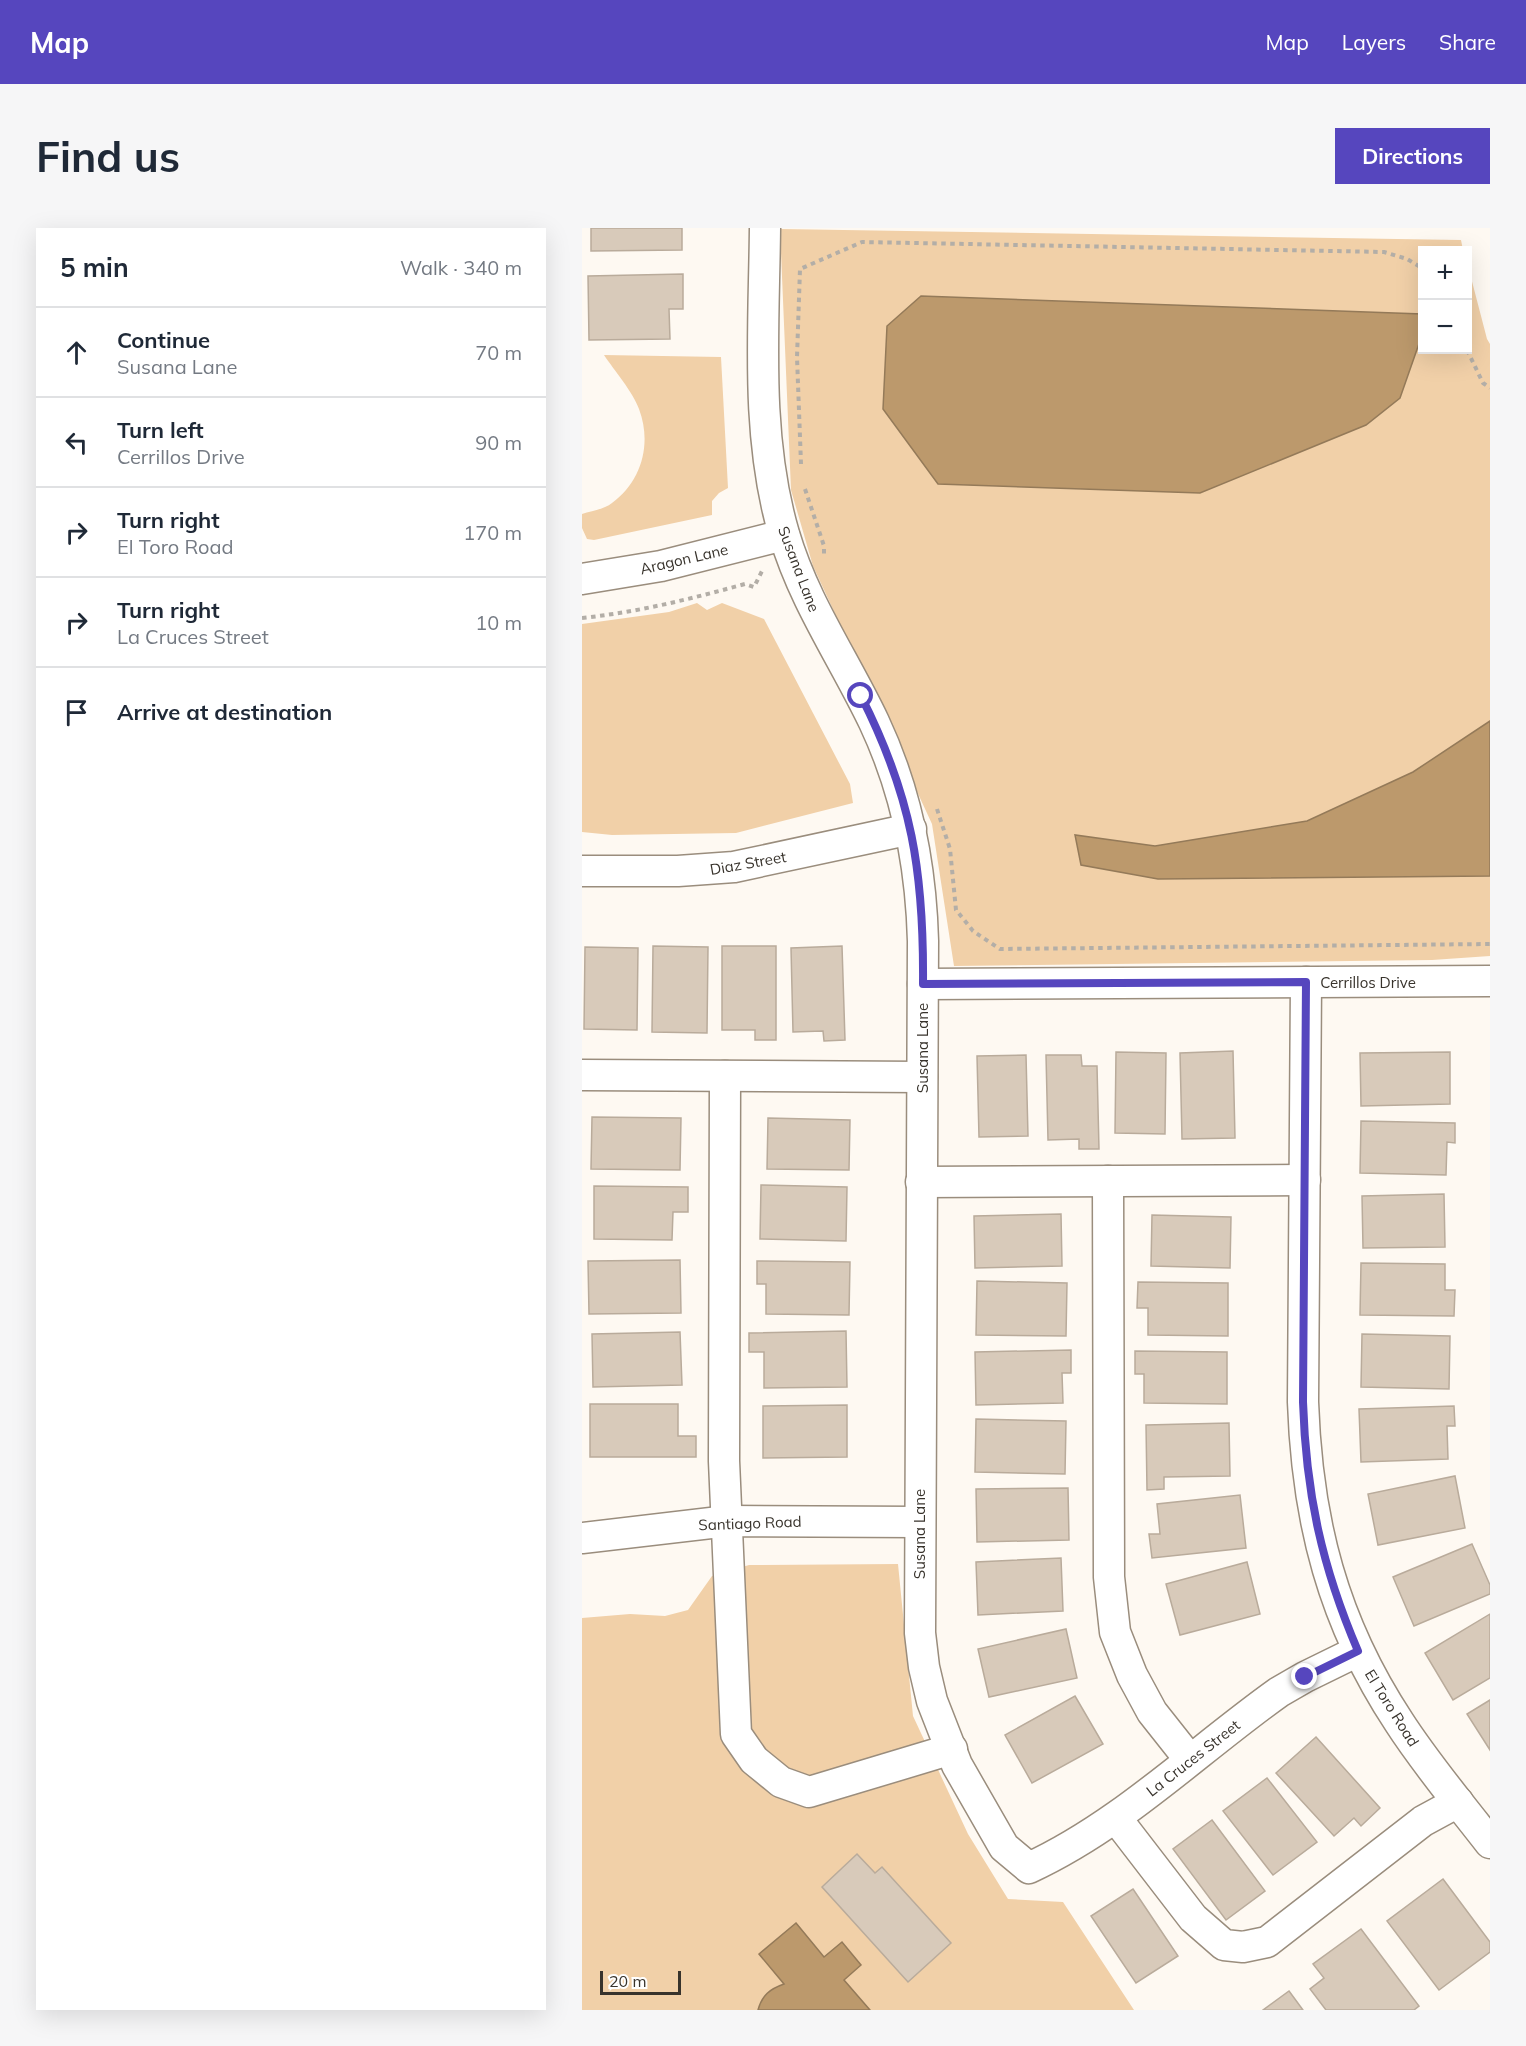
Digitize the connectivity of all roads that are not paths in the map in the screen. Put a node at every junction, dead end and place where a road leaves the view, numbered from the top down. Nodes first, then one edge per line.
1 (765, 228) edge
2 (788, 546) junction
3 (582, 579) edge
4 (911, 829) junction
5 (582, 871) edge
6 (1490, 981) edge
7 (1306, 982) junction
8 (923, 984) junction
9 (582, 1075) edge
10 (725, 1076) junction
11 (922, 1077) junction
12 (1305, 1180) junction
13 (1108, 1181) junction
14 (921, 1182) junction
15 (728, 1521) junction
16 (919, 1522) junction
17 (582, 1538) edge
18 (1358, 1651) junction
19 (952, 1749) junction
20 (1190, 1760) junction
21 (1458, 1802) junction
22 (1116, 1818) junction
23 (1490, 1843) edge
24 (1029, 1868) joint

1 - 2 street, Susana Lane
2 - 3 street, Aragon Lane
2 - 4 street, Susana Lane
4 - 5 street, Diaz Street
4 - 8 street, Susana Lane
6 - 7 street, Cerrillos Drive
7 - 8 street, Cerrillos Drive
7 - 12 street, El Toro Road
8 - 11 street, Susana Lane
9 - 10 street
10 - 11 street
10 - 15 street
11 - 14 street, Susana Lane
12 - 13 street
12 - 18 street, El Toro Road
13 - 14 street
13 - 20 street
14 - 16 street, Susana Lane
15 - 16 street, Santiago Road
15 - 17 street, Santiago Road
15 - 19 street
16 - 19 street, Susana Lane
18 - 20 street, La Cruces Street
18 - 21 street, El Toro Road
19 - 24 street, Susana Lane
20 - 22 street, La Cruces Street
21 - 22 street
21 - 23 street, El Toro Road
22 - 24 street, La Cruces Street

